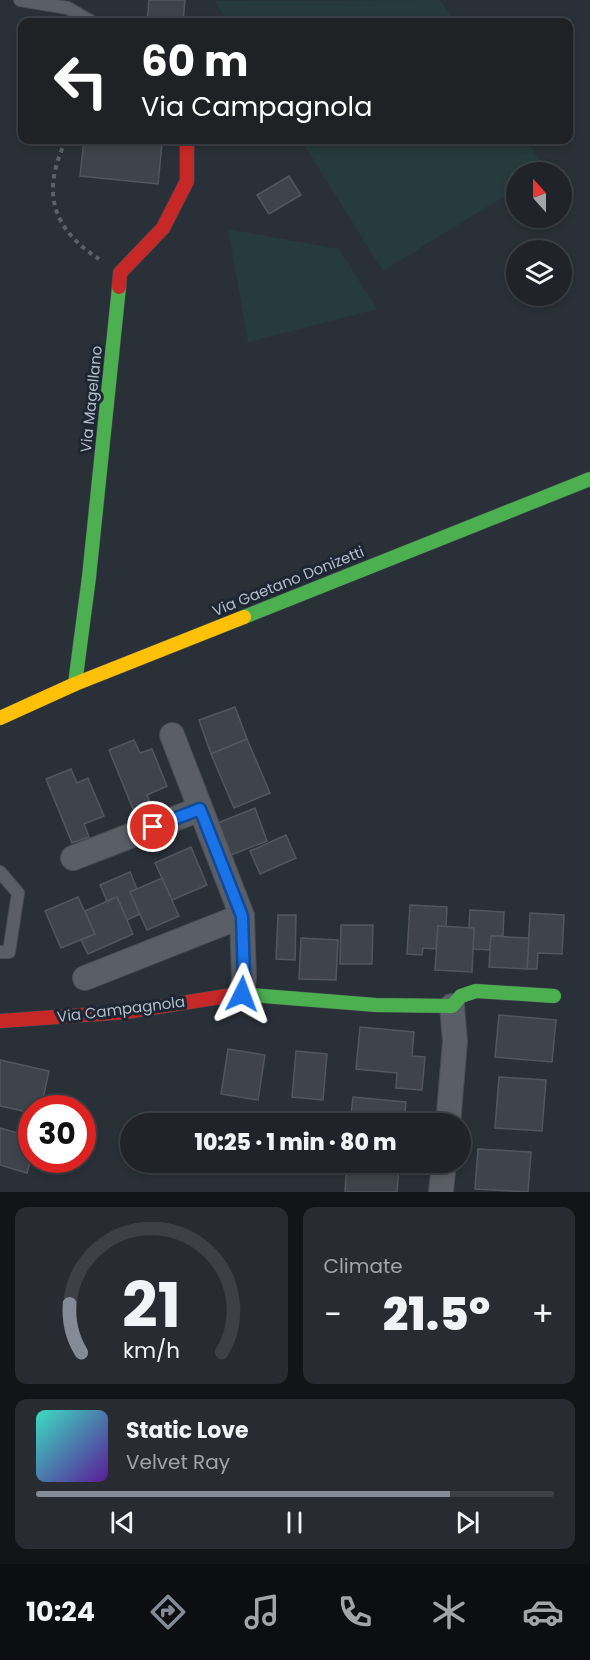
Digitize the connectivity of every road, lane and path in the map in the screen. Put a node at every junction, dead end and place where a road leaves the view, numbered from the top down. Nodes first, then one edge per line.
1 (20, 0) edge
2 (85, 18) edge
3 (64, 144) edge
4 (188, 144) edge
5 (120, 273) junction
6 (590, 479) edge
7 (75, 684) junction
8 (0, 718) edge
9 (172, 735) dead end
10 (200, 809) junction
11 (74, 858) dead end
12 (0, 872) edge
13 (242, 916) junction
14 (0, 952) edge
15 (85, 978) dead end
16 (242, 994) junction
17 (554, 996) dead end
18 (452, 1006) junction
19 (0, 1021) edge
20 (449, 1113) edge
21 (443, 1173) edge
22 (441, 1192) edge

1 - 2 lane
3 - 5 path
4 - 5 street
5 - 7 street, Via Magellano
6 - 7 street, Via Gaetano Donizetti
7 - 8 street, Via Gaetano Donizetti
9 - 10 street
10 - 11 street
10 - 13 street
12 - 14 lane
13 - 15 street
13 - 16 street
16 - 18 street, Via Campagnola
16 - 19 street, Via Campagnola
17 - 18 street
18 - 20 street
21 - 22 street

